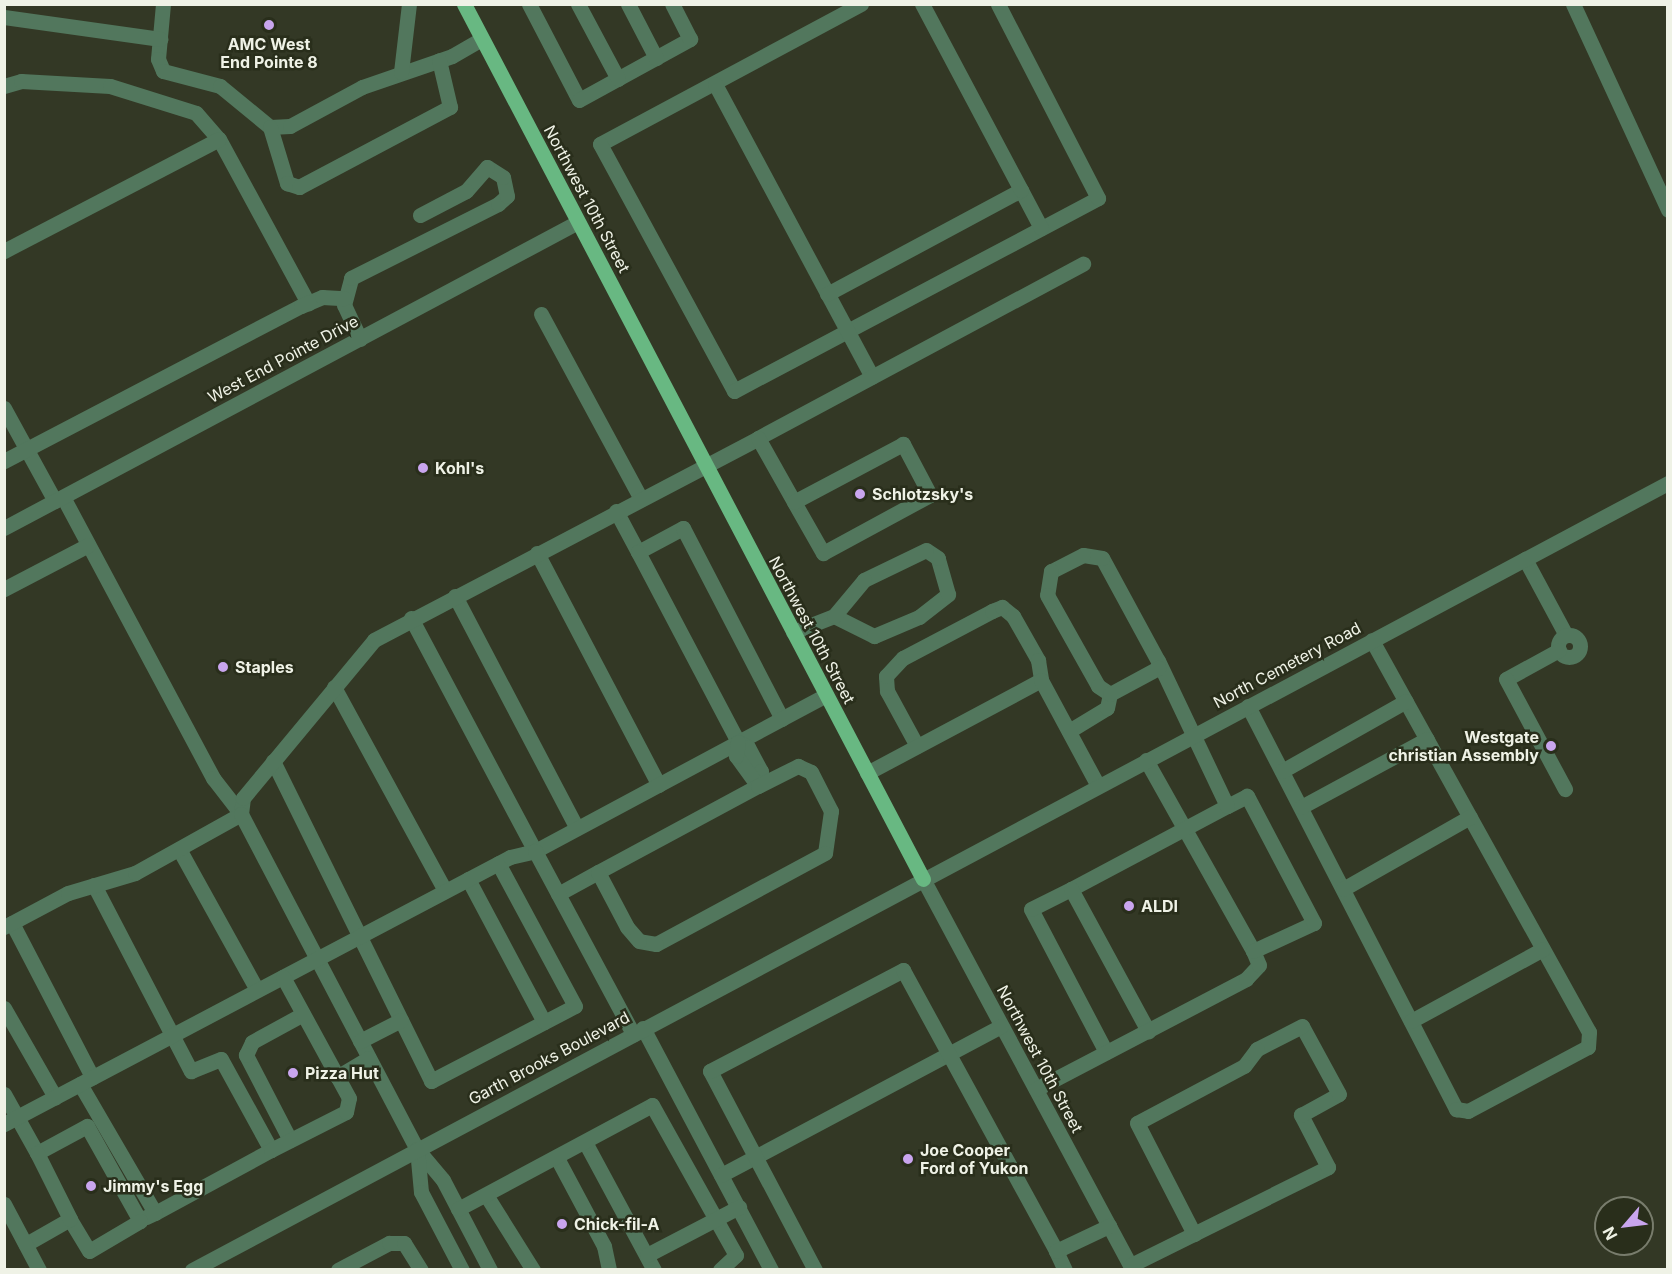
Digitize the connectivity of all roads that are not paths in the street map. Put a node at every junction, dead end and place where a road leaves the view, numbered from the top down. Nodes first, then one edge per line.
1 (163, 4) edge
2 (409, 4) edge
3 (464, 4) edge
4 (529, 4) edge
5 (579, 4) edge
6 (628, 4) edge
7 (672, 4) edge
8 (861, 4) edge
9 (922, 4) edge
10 (998, 4) edge
11 (1573, 4) edge
12 (4, 17) edge
13 (160, 39) junction
14 (482, 39) junction
15 (656, 58) junction
16 (439, 60) junction
17 (401, 72) junction
18 (618, 79) junction
19 (715, 84) junction
20 (4, 86) edge
21 (270, 128) junction
22 (219, 139) junction
23 (1021, 190) junction
24 (1668, 210) edge
25 (420, 215) dead end
26 (578, 222) junction
27 (1041, 228) junction
28 (4, 251) edge
29 (1083, 264) dead end
30 (827, 294) junction
31 (344, 298) junction
32 (308, 303) junction
33 (542, 314) dead end
34 (847, 331) junction
35 (360, 339) junction
36 (872, 377) junction
37 (4, 408) edge
38 (758, 438) junction
39 (28, 452) junction
40 (4, 461) edge
41 (706, 466) junction
42 (1668, 483) edge
43 (59, 499) junction
44 (641, 499) junction
45 (794, 502) junction
46 (616, 511) junction
47 (4, 528) edge
48 (88, 545) junction
49 (638, 552) junction
50 (537, 553) junction
51 (1525, 559) junction
52 (4, 589) edge
53 (455, 596) junction
54 (834, 616) junction
55 (411, 618) junction
56 (793, 632) junction
57 (1372, 640) junction
58 (1158, 668) junction
59 (1041, 680) junction
60 (334, 687) junction
61 (1110, 694) junction
62 (826, 695) junction
63 (1406, 701) junction
64 (1248, 706) junction
65 (782, 719) junction
66 (1069, 731) junction
67 (1193, 735) junction
68 (1427, 739) junction
69 (738, 742) junction
70 (917, 746) junction
71 (1146, 760) junction
72 (273, 761) junction
73 (1282, 771) junction
74 (867, 773) junction
75 (658, 785) junction
76 (758, 786) junction
77 (1098, 786) junction
78 (1565, 789) dead end
79 (1227, 806) junction
80 (1301, 807) junction
81 (241, 814) junction
82 (1470, 817) junction
83 (1185, 827) junction
84 (577, 828) junction
85 (179, 849) junction
86 (535, 851) junction
87 (498, 863) junction
88 (598, 872) junction
89 (468, 879) junction
90 (922, 879) junction
91 (94, 885) junction
92 (1071, 889) junction
93 (1343, 889) junction
94 (445, 891) junction
95 (558, 894) junction
96 (8, 925) edge
97 (358, 937) junction
98 (1543, 949) junction
99 (1253, 951) junction
100 (317, 959) junction
101 (283, 977) junction
102 (257, 990) junction
103 (4, 1008) edge
104 (303, 1014) junction
105 (401, 1020) junction
106 (1411, 1021) junction
107 (544, 1022) junction
108 (1001, 1026) junction
109 (638, 1031) junction
110 (1148, 1031) junction
111 (173, 1035) junction
112 (360, 1041) junction
113 (1106, 1052) junction
114 (947, 1055) junction
115 (369, 1058) junction
116 (337, 1077) junction
117 (86, 1081) junction
118 (1036, 1089) junction
119 (4, 1094) edge
120 (55, 1097) junction
121 (11, 1120) edge
122 (694, 1124) junction
123 (672, 1135) junction
124 (290, 1140) junction
125 (585, 1142) junction
126 (417, 1149) junction
127 (271, 1150) junction
128 (37, 1153) junction
129 (756, 1156) junction
130 (556, 1158) junction
131 (721, 1175) junction
132 (486, 1195) junction
133 (4, 1204) edge
134 (739, 1207) junction
135 (458, 1209) junction
136 (155, 1213) junction
137 (70, 1219) junction
138 (716, 1219) junction
139 (140, 1221) junction
140 (1109, 1226) junction
141 (1194, 1234) junction
142 (26, 1244) junction
143 (1056, 1251) junction
144 (647, 1255) junction
145 (460, 1266) edge
146 (1132, 1268) edge
147 (39, 1269) edge
148 (192, 1269) edge
149 (338, 1269) edge
150 (421, 1269) edge
151 (444, 1269) edge
152 (490, 1269) edge
153 (533, 1269) edge
154 (609, 1269) edge
155 (654, 1269) edge
156 (720, 1269) edge
157 (771, 1269) edge
158 (815, 1269) edge
159 (1065, 1269) edge

1 - 13 street
2 - 17 street
3 - 14 main road, Northwest 10th Street
4 - 18 street
5 - 18 street
6 - 15 street
7 - 15 street
8 - 19 street
9 - 23 street
10 - 27 street
11 - 24 street
12 - 13 street
13 - 21 street
14 - 16 street
14 - 26 main road, Northwest 10th Street
15 - 18 street
16 - 17 street
16 - 21 street
17 - 21 street
19 - 30 street
19 - 34 street
20 - 22 street
22 - 28 street
22 - 32 street
23 - 27 street
23 - 30 street
25 - 31 street
26 - 35 street, West End Pointe Drive
26 - 41 main road, Northwest 10th Street
27 - 34 street
29 - 36 street
30 - 34 street
31 - 32 street
31 - 35 street
32 - 39 street
33 - 44 street
34 - 36 street
35 - 43 street, West End Pointe Drive
36 - 38 street
37 - 39 street
38 - 41 street
38 - 45 street
39 - 40 street
39 - 43 street
41 - 44 street
41 - 56 main road, Northwest 10th Street
42 - 51 street, North Cemetery Road
43 - 47 street, West End Pointe Drive
43 - 48 street
44 - 46 street
45 - 45 street
46 - 49 street
46 - 50 street
48 - 52 street
48 - 81 street
49 - 65 street
49 - 69 street
50 - 53 street
50 - 75 street
51 - 57 street, North Cemetery Road
51 - 78 street
53 - 55 street
53 - 84 street
54 - 54 street
54 - 56 street
55 - 60 street
55 - 86 street
56 - 62 main road, Northwest 10th Street
57 - 63 street
57 - 64 street, North Cemetery Road
58 - 61 street
58 - 61 street
58 - 67 street
59 - 66 street
59 - 70 street
59 - 70 street
60 - 72 street
60 - 94 street
61 - 66 street
62 - 65 street
62 - 74 main road, Northwest 10th Street
63 - 68 street
63 - 73 street
64 - 67 street, North Cemetery Road
64 - 73 street
65 - 69 street
66 - 77 street
67 - 71 street, North Cemetery Road
67 - 79 street
68 - 80 street
68 - 82 street
69 - 75 street
69 - 76 street
70 - 74 street
71 - 77 street, North Cemetery Road
71 - 83 street
72 - 81 street
72 - 97 street
73 - 80 street
74 - 90 main road, Northwest 10th Street
75 - 84 street
76 - 88 street
76 - 88 street
77 - 90 street, North Cemetery Road
79 - 83 street
79 - 99 street
80 - 93 street
81 - 85 street
81 - 100 street
82 - 93 street
82 - 98 street
83 - 92 street
83 - 99 street
84 - 86 street
85 - 91 street
85 - 102 street
86 - 87 street
86 - 95 street
87 - 89 street
87 - 107 street
88 - 95 street
89 - 94 street
89 - 107 street
90 - 108 street, Northwest 10th Street
90 - 109 street, Garth Brooks Boulevard
91 - 96 street
91 - 111 street
92 - 110 street
92 - 113 street
93 - 106 street
94 - 97 street
95 - 109 street
96 - 117 street
97 - 100 street
97 - 105 street
98 - 106 street
98 - 106 street
99 - 110 street
100 - 101 street
100 - 112 street
101 - 102 street
101 - 104 street
102 - 111 street
103 - 120 street
104 - 116 street
104 - 124 street
105 - 107 street
105 - 112 street
108 - 114 street
108 - 118 street, Northwest 10th Street
109 - 122 street
109 - 126 street, Garth Brooks Boulevard
110 - 113 street
111 - 117 street
111 - 127 street
112 - 115 street
113 - 118 street
114 - 129 street
114 - 129 street
114 - 143 street
115 - 116 street
115 - 126 street
116 - 124 street
117 - 120 street
117 - 136 street
118 - 140 street, Northwest 10th Street
119 - 121 street
120 - 121 street
121 - 128 street
122 - 123 street
122 - 131 street
123 - 125 street
123 - 138 street
124 - 127 street
125 - 130 street
125 - 144 street
126 - 135 street
126 - 145 street
126 - 148 street, Garth Brooks Boulevard
127 - 136 street
128 - 137 street
128 - 139 street
129 - 131 street
129 - 158 street
130 - 132 street
130 - 154 street
131 - 134 street
132 - 135 street
132 - 153 street
133 - 142 street
134 - 138 street
134 - 157 street
135 - 152 street
136 - 139 street
137 - 139 street
137 - 142 street
138 - 144 street
138 - 156 street
140 - 143 street
140 - 146 street, Northwest 10th Street
141 - 141 street
141 - 146 street
142 - 147 street
143 - 159 street
144 - 155 street
145 - 151 street
149 - 150 street

